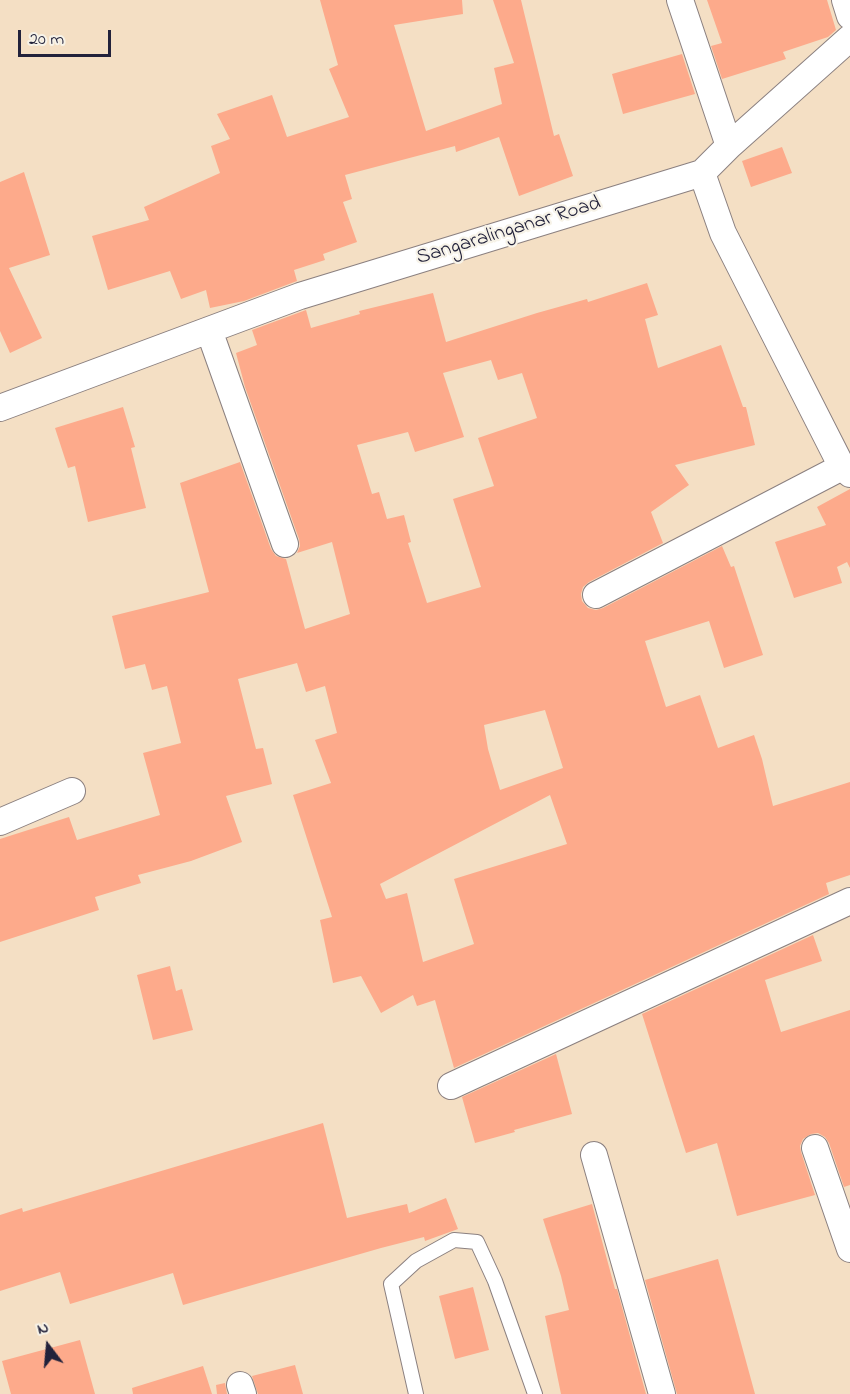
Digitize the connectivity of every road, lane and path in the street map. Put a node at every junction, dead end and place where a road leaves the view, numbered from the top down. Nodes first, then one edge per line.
1 (680, 0) edge
2 (845, 0) edge
3 (850, 16) edge
4 (850, 38) edge
5 (729, 146) junction
6 (702, 173) junction
7 (209, 330) junction
8 (2, 400) edge
9 (846, 471) edge
10 (285, 544) dead end
11 (596, 595) dead end
12 (72, 790) dead end
13 (0, 822) edge
14 (850, 901) edge
15 (451, 1086) dead end
16 (815, 1148) dead end
17 (594, 1155) dead end
18 (850, 1249) edge
19 (416, 1394) edge
20 (535, 1394) edge
21 (662, 1394) edge

1 - 5 street
2 - 3 street
4 - 5 street
5 - 6 street
6 - 7 street, Sangaralinganar Road
6 - 9 street
7 - 8 street, Sangaralinganar Road
7 - 10 street
9 - 11 street
12 - 13 street
14 - 15 street
16 - 18 street
17 - 21 street
19 - 20 lane

